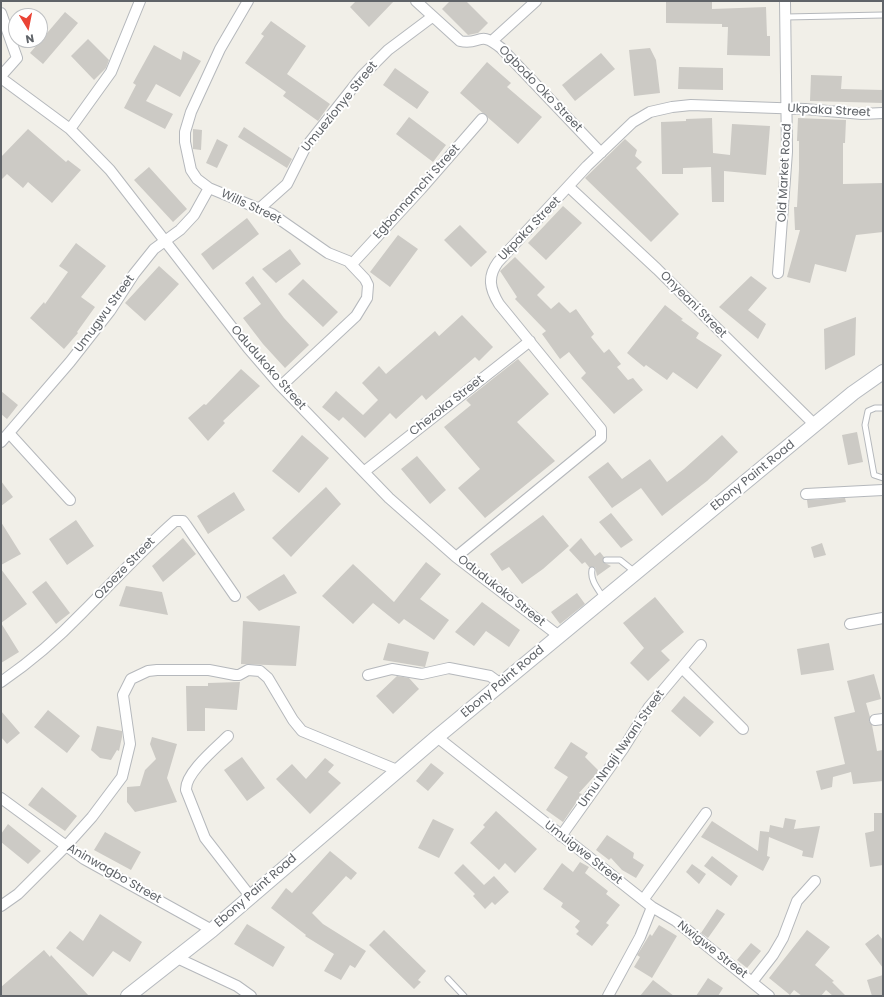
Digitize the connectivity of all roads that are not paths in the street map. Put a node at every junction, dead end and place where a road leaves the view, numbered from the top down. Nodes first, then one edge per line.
1 (140, 1) edge
2 (248, 1) edge
3 (416, 1) edge
4 (536, 1) edge
5 (785, 1) edge
6 (1, 13) edge
7 (883, 15) edge
8 (432, 17) junction
9 (786, 17) junction
10 (492, 41) junction
11 (1, 77) edge
12 (788, 109) junction
13 (883, 113) edge
14 (482, 119) dead end
15 (70, 129) junction
16 (601, 153) junction
17 (569, 187) junction
18 (209, 188) junction
19 (259, 209) junction
20 (165, 240) junction
21 (352, 264) junction
22 (778, 273) dead end
23 (530, 342) junction
24 (883, 372) edge
25 (281, 386) junction
26 (883, 408) edge
27 (815, 425) junction
28 (9, 432) junction
29 (1, 442) edge
30 (365, 471) junction
31 (883, 478) edge
32 (883, 490) edge
33 (806, 494) dead end
34 (70, 500) dead end
35 (456, 557) junction
36 (606, 560) dead end
37 (592, 570) dead end
38 (636, 572) junction
39 (235, 596) dead end
40 (604, 598) junction
41 (883, 618) edge
42 (850, 624) dead end
43 (559, 636) junction
44 (701, 645) dead end
45 (682, 668) junction
46 (368, 675) dead end
47 (1, 682) edge
48 (501, 684) junction
49 (743, 729) dead end
50 (228, 736) dead end
51 (437, 737) junction
52 (398, 770) junction
53 (1, 798) edge
54 (706, 813) dead end
55 (562, 836) junction
56 (66, 846) junction
57 (815, 882) dead end
58 (250, 896) junction
59 (643, 900) junction
60 (1, 906) edge
61 (652, 907) junction
62 (212, 930) junction
63 (175, 957) junction
64 (448, 979) dead end
65 (752, 982) junction
66 (128, 996) edge
67 (251, 996) edge
68 (464, 996) edge
69 (608, 996) edge
70 (769, 996) edge

1 - 15 street
2 - 18 street, Wills Street
3 - 8 street, Ogbodo Oko Street
4 - 10 street
5 - 9 street, Old Market Road
6 - 11 street
7 - 9 lane
8 - 10 street, Ogbodo Oko Street
8 - 19 street, Umuezionye Street
9 - 12 street, Old Market Road
10 - 16 street, Ogbodo Oko Street
11 - 15 street, Odudukoko Street
12 - 13 street, Ukpaka Street
12 - 16 street, Ukpaka Street
12 - 22 street, Old Market Road
14 - 21 street, Egbonnamchi Street
15 - 20 street, Odudukoko Street
16 - 17 street, Ukpaka Street
17 - 23 street, Ukpaka Street
17 - 27 street, Onyeani Street
18 - 19 street, Wills Street
18 - 20 street, Umugwu Street
19 - 21 street, Wills Street
20 - 25 street, Odudukoko Street
20 - 28 street, Umugwu Street
21 - 25 street, Wills Street
23 - 30 street, Chezoka Street
23 - 35 street, Ukpaka Street
24 - 27 street, Ebony Paint Road
25 - 30 street, Odudukoko Street
26 - 31 lane
27 - 38 street, Ebony Paint Road
28 - 29 street, Umugwu Street
28 - 34 street
30 - 35 street, Odudukoko Street
32 - 33 street
35 - 43 street, Odudukoko Street
36 - 38 lane
37 - 40 lane
38 - 40 street, Ebony Paint Road
39 - 47 street, Ozoeze Street
40 - 43 street, Ebony Paint Road
41 - 42 street
43 - 48 street, Ebony Paint Road
44 - 45 street, Umu Nnaji Nwani Street
45 - 49 street
45 - 55 street, Umu Nnaji Nwani Street
46 - 48 street
48 - 51 street, Ebony Paint Road
50 - 58 street
51 - 52 street, Ebony Paint Road
51 - 55 street, Umuigwe Street
52 - 56 street
52 - 58 street, Ebony Paint Road
53 - 56 street, Aninwagbo Street
54 - 59 street
55 - 59 street, Umuigwe Street
56 - 60 street
56 - 62 street, Aninwagbo Street
57 - 65 street
58 - 62 street, Ebony Paint Road
59 - 61 street, Umuigwe Street
61 - 65 street, Nwigwe Street
61 - 69 street
62 - 63 street, Ebony Paint Road
63 - 66 street, Ebony Paint Road
63 - 67 street
64 - 68 lane
65 - 70 street, Nwigwe Street

